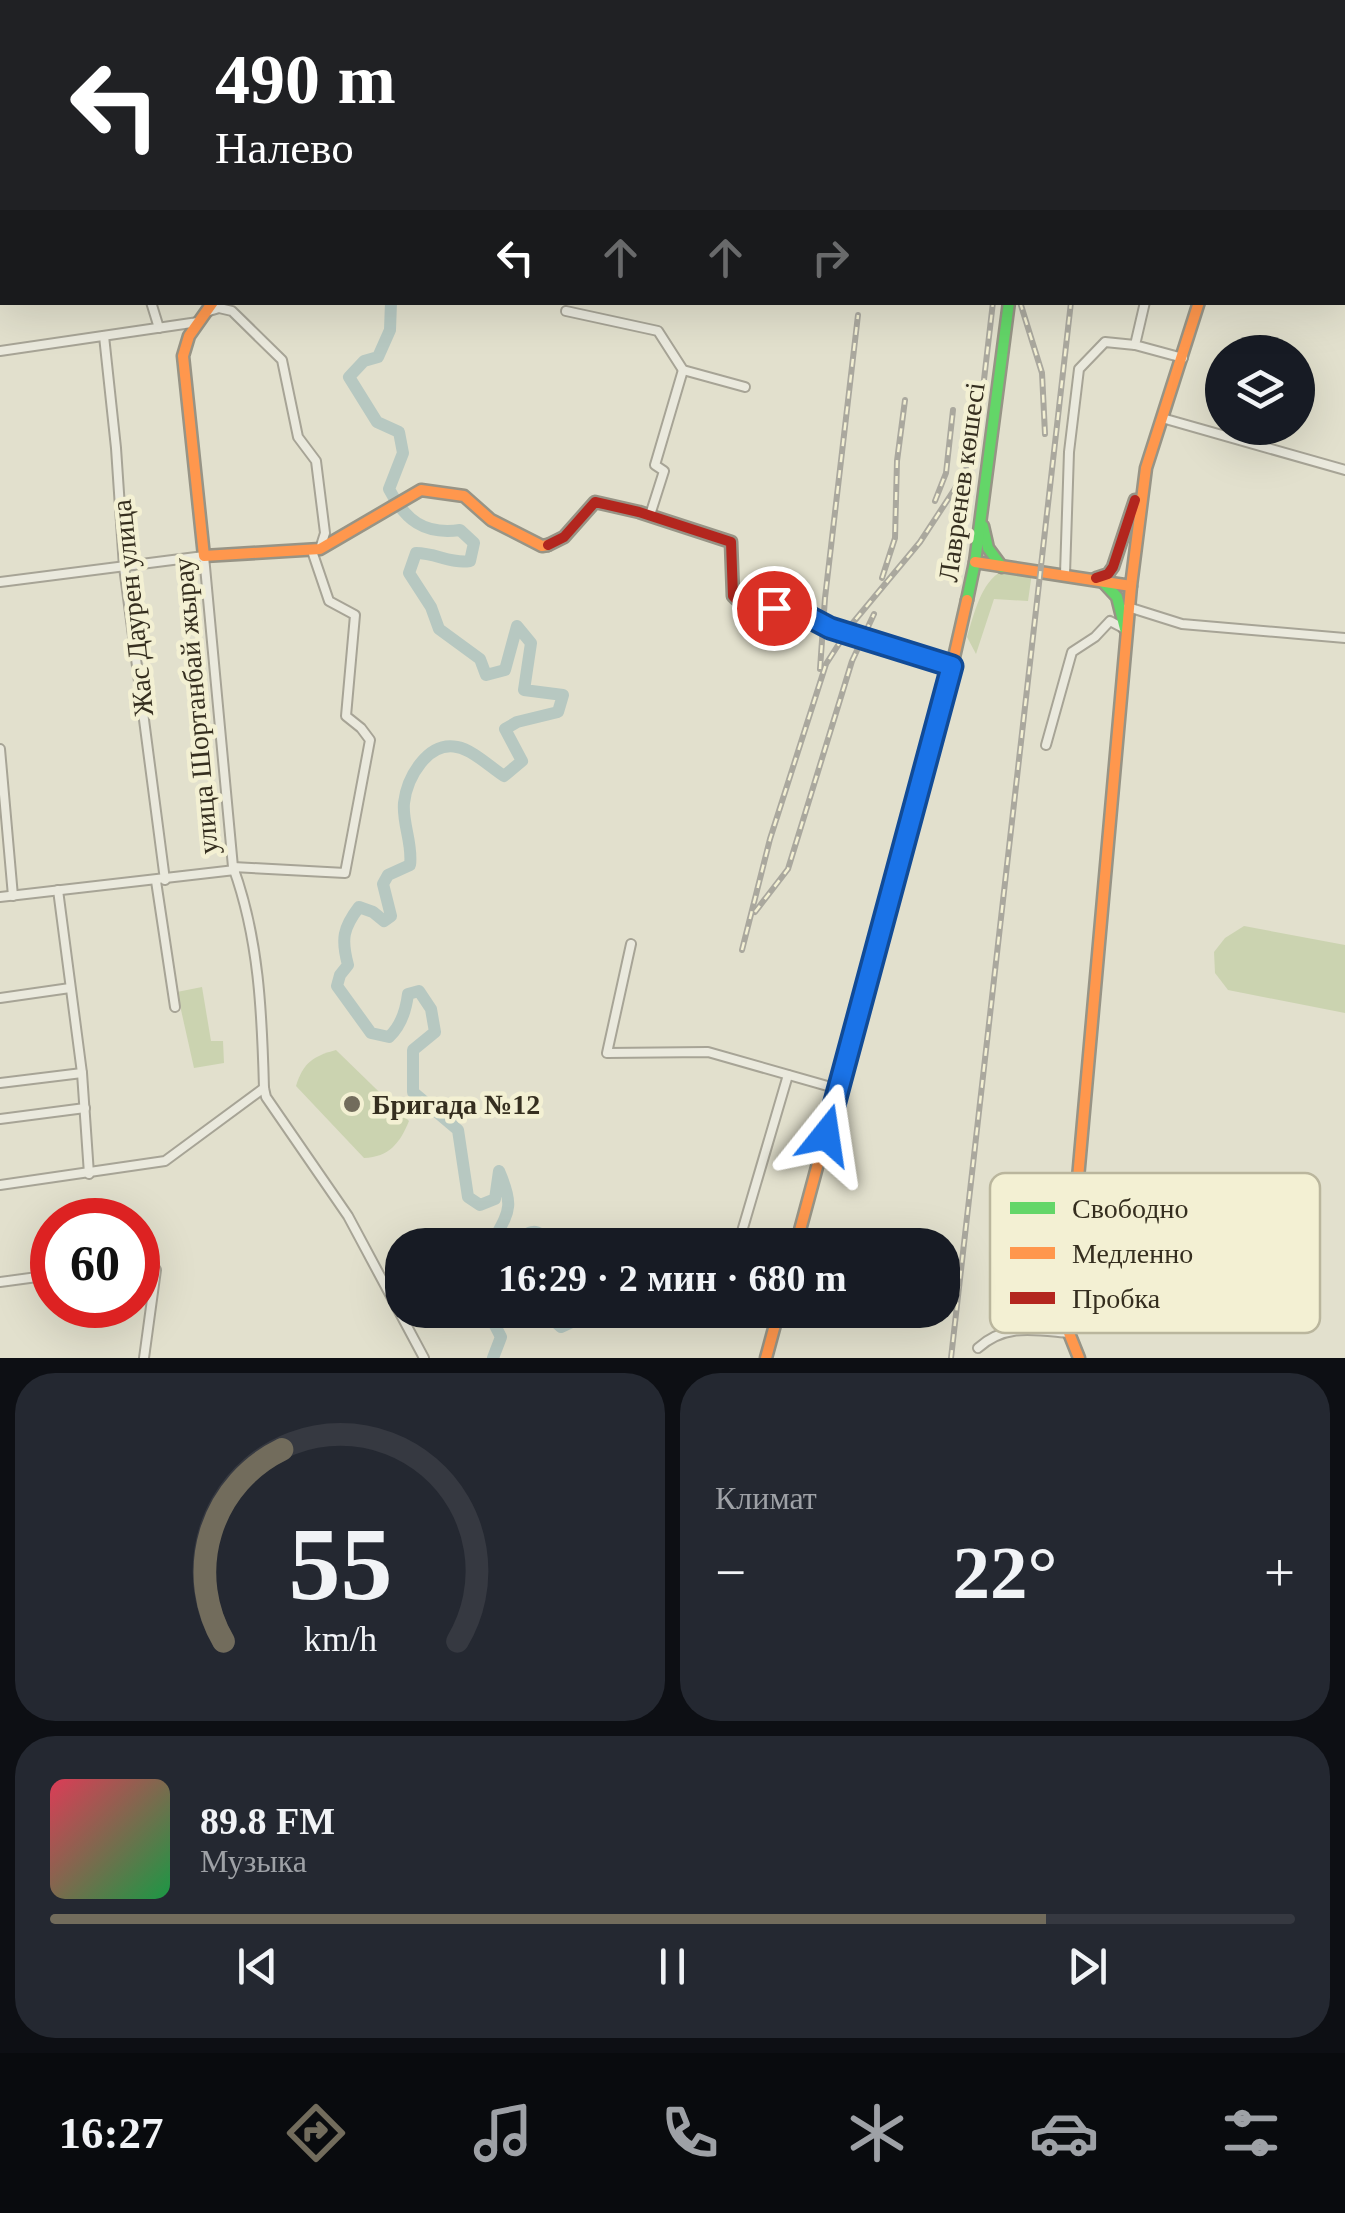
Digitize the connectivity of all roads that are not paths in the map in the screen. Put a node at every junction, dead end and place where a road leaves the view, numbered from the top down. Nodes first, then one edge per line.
1 (152, 305) edge
2 (1010, 305) edge
3 (1144, 305) edge
4 (1198, 305) edge
5 (566, 311) dead end
6 (206, 312) edge
7 (160, 328) junction
8 (104, 336) junction
9 (1135, 345) junction
10 (0, 351) edge
11 (1182, 358) junction
12 (683, 370) junction
13 (745, 386) dead end
14 (1162, 418) junction
15 (1146, 468) junction
16 (1345, 470) edge
17 (981, 510) junction
18 (650, 515) junction
19 (316, 550) junction
20 (204, 556) junction
21 (975, 562) junction
22 (1002, 566) junction
23 (124, 567) junction
24 (1065, 574) junction
25 (1097, 580) junction
26 (0, 582) edge
27 (1131, 586) junction
28 (1128, 607) junction
29 (1125, 629) junction
30 (1345, 638) edge
31 (952, 666) junction
32 (1046, 745) dead end
33 (0, 749) edge
34 (234, 868) junction
35 (161, 880) junction
36 (58, 890) junction
37 (13, 896) junction
38 (0, 897) edge
39 (632, 944) dead end
40 (70, 988) junction
41 (0, 998) edge
42 (175, 1006) dead end
43 (82, 1073) junction
44 (788, 1076) junction
45 (0, 1083) edge
46 (264, 1088) junction
47 (838, 1089) junction
48 (85, 1108) junction
49 (0, 1118) edge
50 (1080, 1173) edge
51 (89, 1174) junction
52 (0, 1185) edge
53 (743, 1228) edge
54 (801, 1228) edge
55 (30, 1278) edge
56 (0, 1282) edge
57 (148, 1328) edge
58 (774, 1328) edge
59 (1002, 1333) edge
60 (1069, 1333) edge
61 (978, 1348) dead end
62 (144, 1358) edge
63 (424, 1358) edge
64 (766, 1358) edge
65 (1080, 1358) edge

1 - 7 street
2 - 17 street, Лавренев көшесі
3 - 9 street
4 - 11 street
5 - 12 street
6 - 7 street
6 - 19 street
6 - 20 street, улица Шортанбай жырау
7 - 8 street
8 - 10 street
8 - 23 street, Жас Даурен улица
9 - 11 street
9 - 24 street
11 - 14 street
12 - 13 street
12 - 18 street
14 - 15 street
14 - 16 street
15 - 25 street
15 - 27 street
17 - 21 street, Лавренев көшесі
17 - 22 street
18 - 19 street
18 - 31 street
19 - 20 street
19 - 34 street
20 - 23 street
20 - 34 street, улица Шортанбай жырау
21 - 22 street
21 - 31 street, Лавренев көшесі
22 - 24 street
23 - 26 street
23 - 35 street, Жас Даурен улица
24 - 25 street
25 - 27 street
25 - 29 street
27 - 28 street
28 - 29 street
28 - 30 street
29 - 32 street
29 - 50 street
31 - 47 street, Лавренев көшесі
33 - 37 street
34 - 35 street
34 - 46 street, улица Шортанбай жырау
35 - 36 street
35 - 42 street, Жас Даурен улица
36 - 37 street
36 - 40 street
37 - 38 street
39 - 44 street
40 - 41 street
40 - 43 street
43 - 45 street
43 - 48 street
44 - 47 street
44 - 53 street
46 - 51 street
46 - 63 street
47 - 54 street, Лавренев көшесі
48 - 49 street
48 - 51 street
51 - 52 street
55 - 56 street
57 - 62 street
58 - 64 street
59 - 61 street
60 - 65 street

